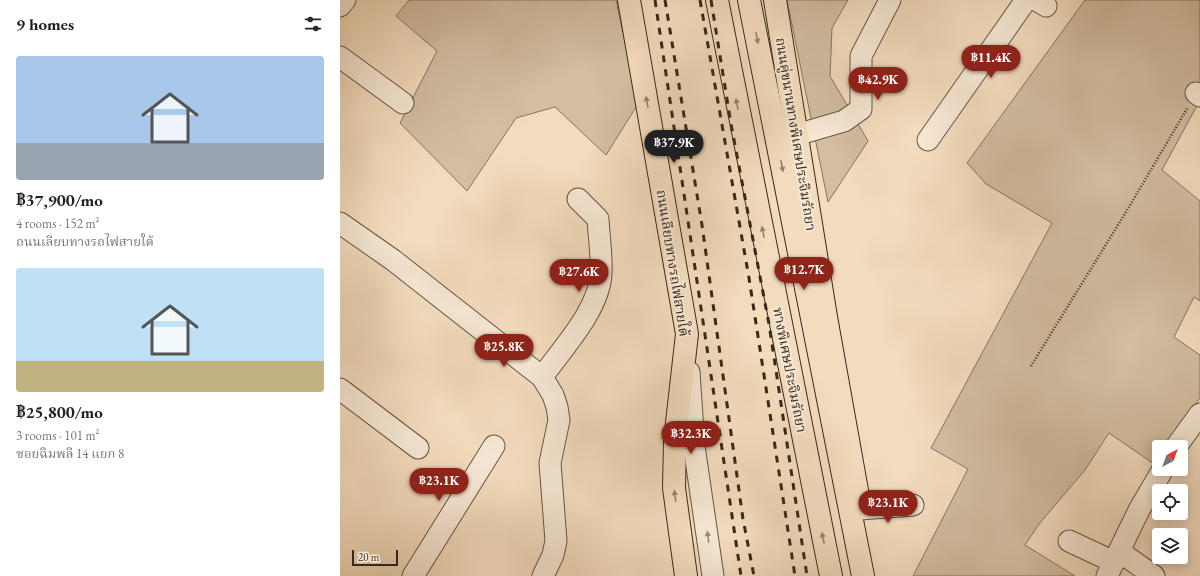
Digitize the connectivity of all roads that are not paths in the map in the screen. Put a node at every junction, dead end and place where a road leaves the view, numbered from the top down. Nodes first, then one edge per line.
1 (344, 0) edge
2 (629, 0) edge
3 (717, 0) edge
4 (749, 0) edge
5 (775, 0) edge
6 (890, 0) edge
7 (1026, 0) edge
8 (340, 6) edge
9 (340, 57) edge
10 (403, 103) dead end
11 (796, 134) junction
12 (928, 140) dead end
13 (578, 199) dead end
14 (340, 223) edge
15 (687, 334) junction
16 (542, 377) junction
17 (340, 389) edge
18 (1200, 414) edge
19 (1181, 440) edge
20 (494, 446) dead end
21 (418, 448) dead end
22 (1159, 476) edge
23 (913, 505) dead end
24 (860, 509) junction
25 (1069, 541) dead end
26 (1113, 564) edge
27 (413, 576) edge
28 (543, 576) edge
29 (686, 576) edge
30 (713, 576) edge
31 (831, 576) edge
32 (863, 576) edge
33 (872, 576) edge
34 (1154, 576) edge

1 - 8 street
15 -> 2 main road, ถนนเลียบทางรถไฟสายใต้
31 -> 3 main road, ทางพิเศษประจิมรัถยา
4 -> 32 main road
5 - 11 main road, ถนนคู่ขนานทางพิเศษประจิมรัถยา
6 - 11 street
7 - 12 street
9 - 10 street
11 - 24 main road, ถนนคู่ขนานทางพิเศษประจิมรัถยา
13 - 16 street
14 - 16 street
29 -> 15 main road, ถนนเลียบทางรถไฟสายใต้
30 -> 15 street
16 - 28 street
17 - 21 street
18 - 19 street
20 - 27 street
22 - 26 street
23 - 24 street
24 - 33 main road, ถนนคู่ขนานทางพิเศษประจิมรัถยา
25 - 26 street
26 - 34 street

